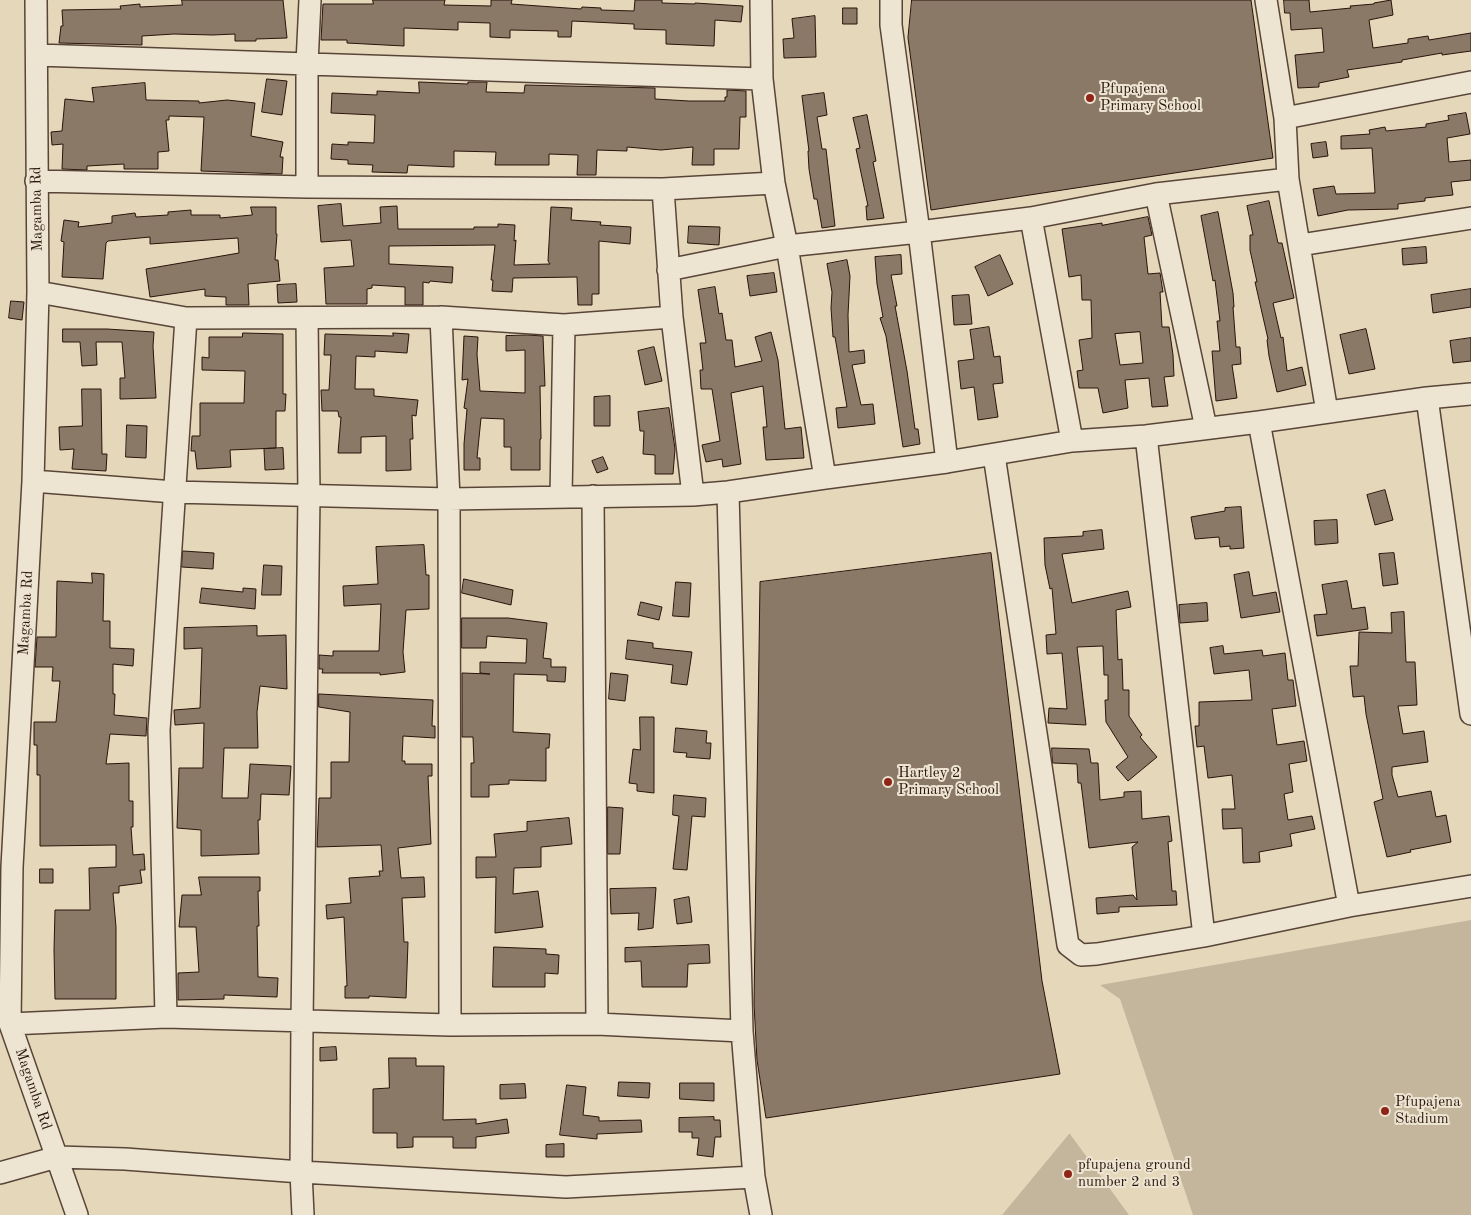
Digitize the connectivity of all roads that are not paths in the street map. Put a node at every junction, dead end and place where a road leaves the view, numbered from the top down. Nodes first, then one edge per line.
1 (36, 0) edge
2 (310, 0) edge
3 (761, 0) edge
4 (891, 0) edge
5 (1266, 0) edge
6 (37, 56) junction
7 (307, 64) junction
8 (762, 79) junction
9 (1471, 82) edge
10 (1285, 118) junction
11 (1288, 179) junction
12 (36, 181) junction
13 (774, 183) junction
14 (306, 187) junction
15 (663, 189) junction
16 (1156, 194) junction
17 (1031, 218) junction
18 (1471, 218) edge
19 (919, 232) junction
20 (1300, 245) junction
21 (788, 246) junction
22 (668, 270) junction
23 (38, 292) junction
24 (672, 317) junction
25 (186, 318) junction
26 (306, 318) junction
27 (441, 318) junction
28 (564, 325) junction
29 (1471, 394) edge
30 (1427, 398) junction
31 (1327, 412) junction
32 (1260, 422) junction
33 (1206, 428) junction
34 (1146, 436) junction
35 (1072, 441) junction
36 (994, 455) junction
37 (947, 462) junction
38 (825, 478) junction
39 (33, 481) junction
40 (174, 492) junction
41 (728, 492) junction
42 (309, 495) junction
43 (692, 495) junction
44 (593, 496) junction
45 (561, 497) junction
46 (449, 499) junction
47 (1471, 714) edge
48 (6, 867) edge
49 (1471, 886) edge
50 (1349, 906) junction
51 (1204, 936) junction
52 (166, 1017) junction
53 (302, 1022) junction
54 (10, 1024) junction
55 (597, 1024) junction
56 (450, 1025) junction
57 (742, 1031) junction
58 (56, 1157) junction
59 (301, 1172) junction
60 (0, 1173) edge
61 (754, 1177) junction
62 (77, 1215) edge
63 (303, 1215) edge
64 (761, 1215) edge

1 - 6 street, Magamba Rd
2 - 7 street
3 - 8 street
4 - 19 street
5 - 10 street
6 - 7 street
6 - 12 street, Magamba Rd
7 - 8 street
7 - 14 street
8 - 13 street
9 - 10 street
10 - 11 street
11 - 16 street
11 - 20 street
12 - 14 street
12 - 23 street, Magamba Rd
13 - 15 street
13 - 21 street
14 - 15 street
15 - 22 street
16 - 17 street
16 - 33 street
17 - 19 street
17 - 35 street
18 - 20 street
19 - 21 street
19 - 37 street
20 - 31 street
21 - 22 street
21 - 38 street
22 - 24 street
23 - 25 street
23 - 39 street, Magamba Rd
24 - 28 street
24 - 43 street
25 - 26 street
25 - 40 street
26 - 27 street
26 - 42 street
27 - 28 street
27 - 46 street
28 - 45 street
29 - 30 street
30 - 31 street
30 - 47 street
31 - 32 street
32 - 33 street
32 - 50 street
33 - 34 street
34 - 35 street
34 - 51 street
35 - 36 street
36 - 37 street
36 - 51 street
37 - 38 street
38 - 41 street
39 - 40 street
39 - 48 street, Magamba Rd
40 - 42 street
40 - 52 street
41 - 43 street
41 - 57 street
42 - 46 street
42 - 53 street
43 - 44 street
44 - 45 street
44 - 55 street
45 - 46 street
46 - 56 street
48 - 54 street, Magamba Rd
49 - 50 street
50 - 51 street
52 - 53 street
52 - 54 street
53 - 56 street
53 - 59 street
54 - 58 street, Magamba Rd
55 - 56 street
55 - 57 street
57 - 61 street
58 - 59 street
58 - 60 street
58 - 62 street, Magamba Rd
59 - 61 street
59 - 63 street
61 - 64 street

